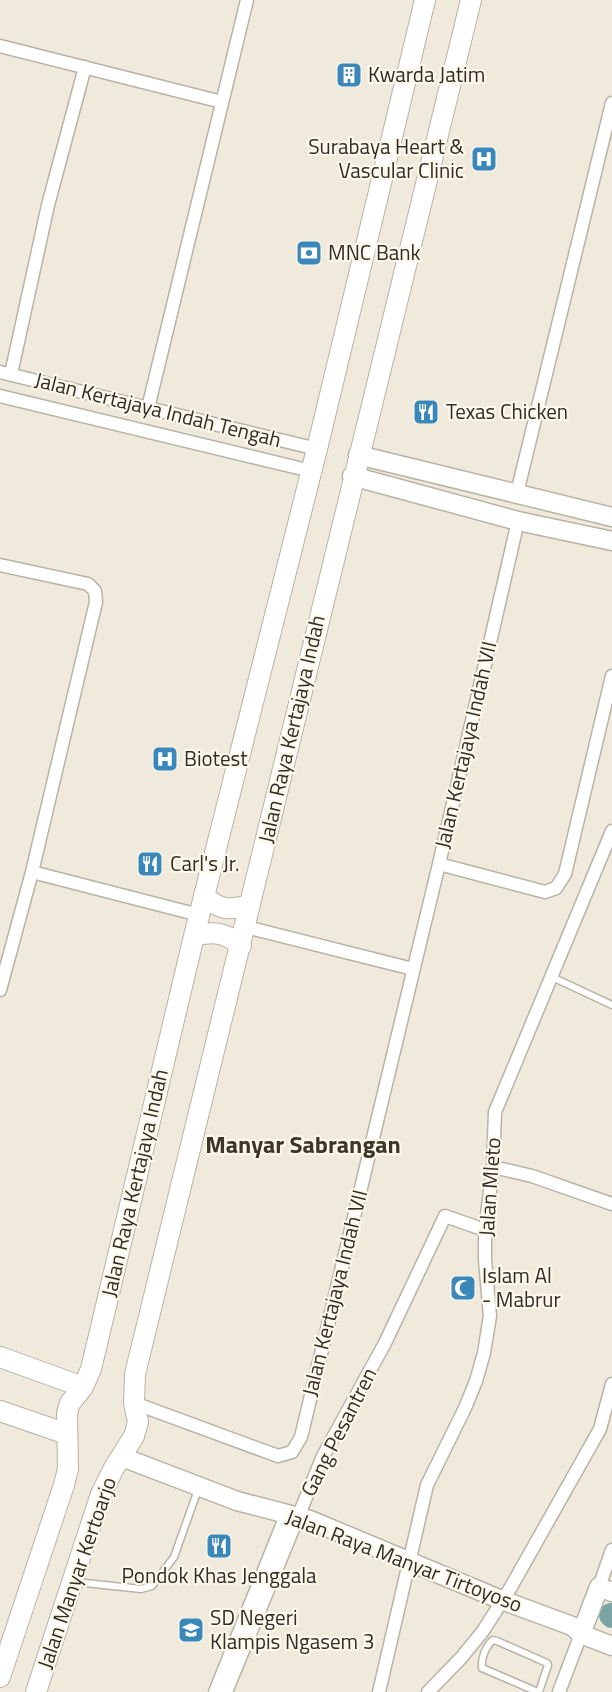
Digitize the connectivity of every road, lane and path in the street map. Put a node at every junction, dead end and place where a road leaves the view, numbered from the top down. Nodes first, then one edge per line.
1 (247, 0) edge
2 (425, 0) edge
3 (471, 0) edge
4 (0, 46) edge
5 (85, 67) junction
6 (222, 102) junction
7 (612, 103) edge
8 (6, 373) edge
9 (0, 396) edge
10 (148, 408) junction
11 (317, 449) junction
12 (358, 455) junction
13 (412, 468) junction
14 (311, 471) junction
15 (352, 476) junction
16 (406, 491) junction
17 (517, 493) junction
18 (612, 517) edge
19 (518, 520) junction
20 (612, 542) edge
21 (0, 565) edge
22 (612, 676) edge
23 (612, 831) edge
24 (438, 864) junction
25 (32, 872) junction
26 (204, 895) junction
27 (250, 905) junction
28 (200, 915) junction
29 (246, 927) junction
30 (194, 936) junction
31 (241, 946) junction
32 (413, 969) junction
33 (552, 977) junction
34 (0, 990) edge
35 (612, 1005) edge
36 (493, 1167) junction
37 (612, 1204) edge
38 (485, 1230) junction
39 (0, 1357) edge
40 (612, 1384) edge
41 (83, 1387) junction
42 (135, 1403) junction
43 (0, 1411) edge
44 (67, 1434) junction
45 (122, 1457) junction
46 (200, 1486) junction
47 (293, 1515) junction
48 (612, 1550) edge
49 (409, 1562) junction
50 (72, 1581) junction
51 (606, 1589) edge
52 (498, 1604) junction
53 (581, 1634) junction
54 (612, 1646) edge
55 (0, 1677) edge
56 (36, 1692) edge
57 (215, 1692) edge
58 (226, 1692) edge
59 (379, 1692) edge
60 (428, 1692) edge
61 (538, 1692) edge
62 (560, 1692) edge

1 - 6 street
2 - 11 main road, Jalan Raya Kertajaya Indah
3 - 12 main road, Jalan Raya Kertajaya Indah
4 - 5 street
5 - 6 street
5 - 8 street
6 - 10 street
7 - 17 street
8 - 10 street, Jalan Kertajaya Indah Tengah
9 - 14 street, Jalan Kertajaya Indah Tengah
10 - 11 street, Jalan Kertajaya Indah Tengah
11 - 14 main road, Jalan Raya Kertajaya Indah
12 - 13 street
12 - 15 main road, Jalan Raya Kertajaya Indah
13 - 16 street
13 - 17 street
14 - 26 main road, Jalan Raya Kertajaya Indah
15 - 16 street
15 - 27 main road, Jalan Raya Kertajaya Indah
16 - 19 street
17 - 18 street
19 - 20 street
19 - 24 street, Jalan Kertajaya Indah VII
21 - 25 street
22 - 24 street
23 - 33 street, Jalan Mleto
24 - 32 street, Jalan Kertajaya Indah VII
25 - 28 street
25 - 34 street
26 - 27 main road
26 - 28 main road, Jalan Raya Kertajaya Indah
27 - 29 main road, Jalan Raya Kertajaya Indah
28 - 30 main road, Jalan Raya Kertajaya Indah
29 - 31 main road, Jalan Raya Kertajaya Indah
29 - 32 street
30 - 31 main road
30 - 41 main road, Jalan Raya Kertajaya Indah
31 - 42 main road, Jalan Raya Kertajaya Indah
32 - 42 street, Jalan Kertajaya Indah VII
33 - 35 lane
33 - 36 street, Jalan Mleto
36 - 37 street
36 - 38 street, Jalan Mleto
38 - 47 street, Gang Pesantren
38 - 49 street, Jalan Mleto
39 - 41 main road
40 - 52 street
41 - 44 main road, Jalan Manyar Kertoarjo
42 - 45 main road, Jalan Raya Kertajaya Indah
43 - 44 main road
44 - 55 main road, Jalan Manyar Kertoarjo
45 - 46 street, Jalan Raya Manyar Tirtoyoso
45 - 50 main road, Jalan Manyar Kertoarjo
46 - 47 street, Jalan Raya Manyar Tirtoyoso
46 - 50 lane
47 - 49 street, Jalan Raya Manyar Tirtoyoso
47 - 57 street
47 - 58 street, Gang Pesantren
48 - 51 street
49 - 52 street, Jalan Raya Manyar Tirtoyoso
49 - 59 street, Jalan Mleto
50 - 56 main road, Jalan Manyar Kertoarjo
51 - 53 street
52 - 53 street, Jalan Raya Manyar Tirtoyoso
52 - 60 street
53 - 54 street, Jalan Raya Manyar Tirtoyoso
53 - 62 street
61 - 61 lane

